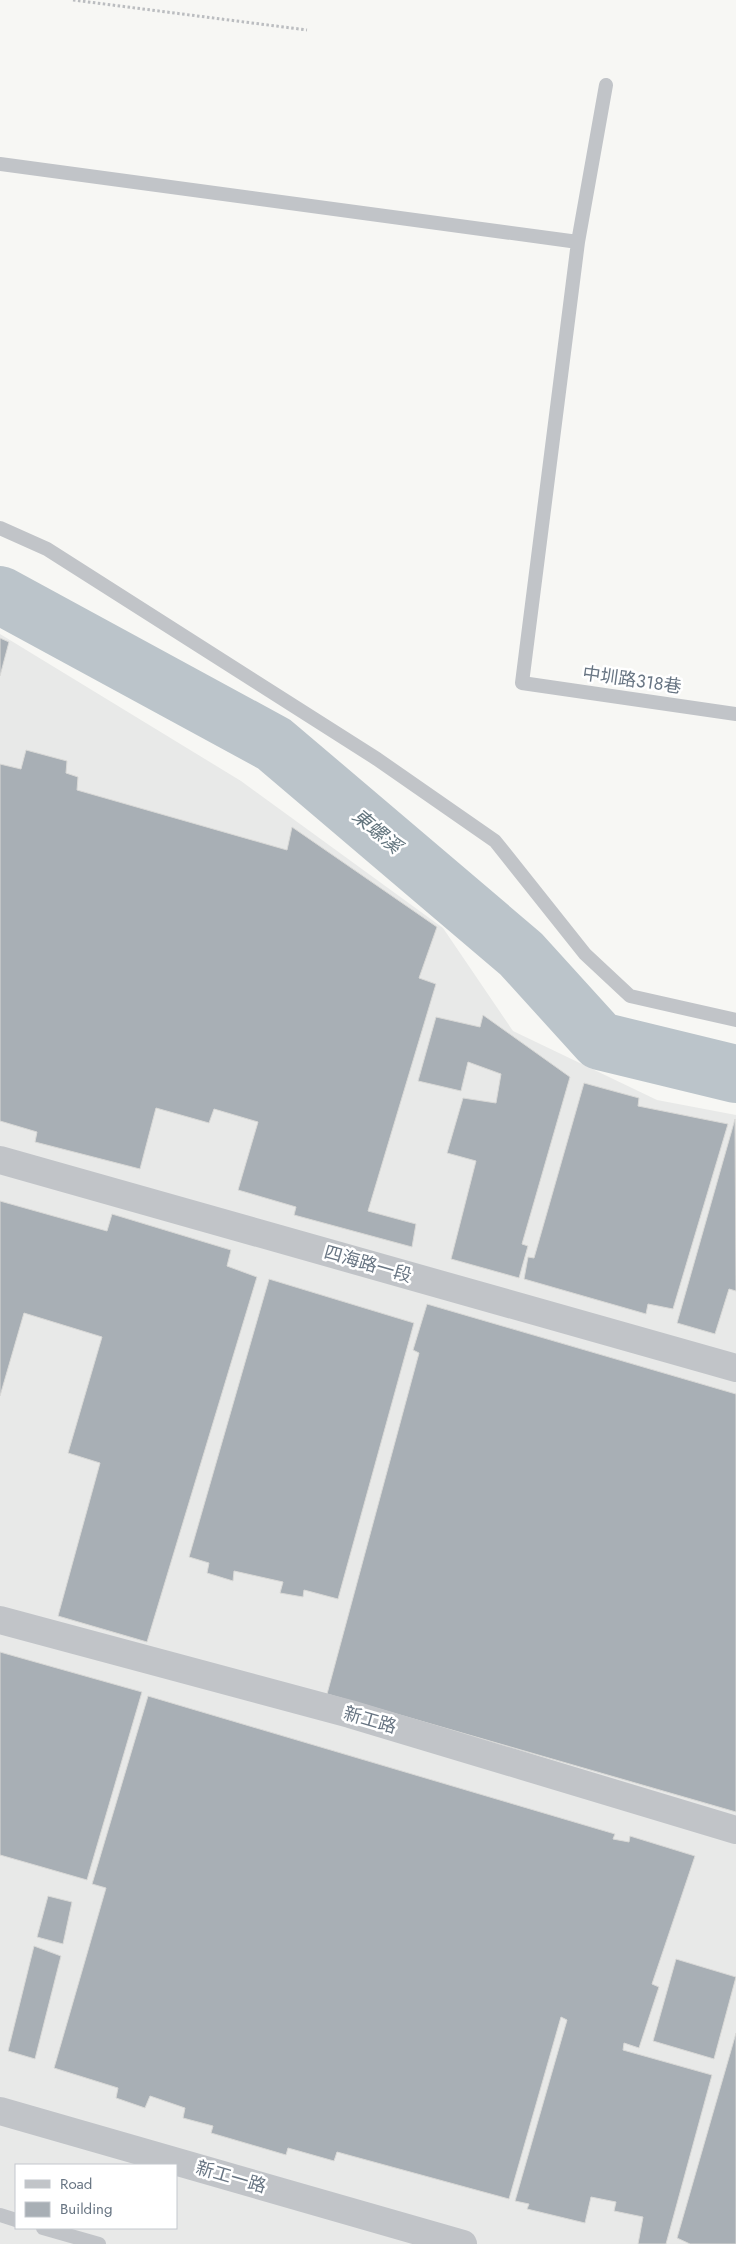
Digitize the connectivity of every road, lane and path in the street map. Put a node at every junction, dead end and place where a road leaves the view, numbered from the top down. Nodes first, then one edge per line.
1 (73, 0) edge
2 (306, 30) dead end
3 (606, 85) dead end
4 (0, 164) edge
5 (578, 242) junction
6 (0, 528) edge
7 (736, 714) edge
8 (736, 1020) edge
9 (0, 1160) edge
10 (736, 1368) edge
11 (0, 1620) edge
12 (736, 1830) edge
13 (0, 2111) edge
14 (0, 2215) edge
15 (15, 2220) edge
16 (46, 2229) edge
17 (99, 2244) edge
18 (463, 2244) edge

1 - 2 path
3 - 5 lane
4 - 5 lane
5 - 7 lane, 中圳路318巷
6 - 8 lane
9 - 10 street, 四海路一段
11 - 12 street, 新工路
13 - 18 street, 新工一路
14 - 15 lane
16 - 17 lane

